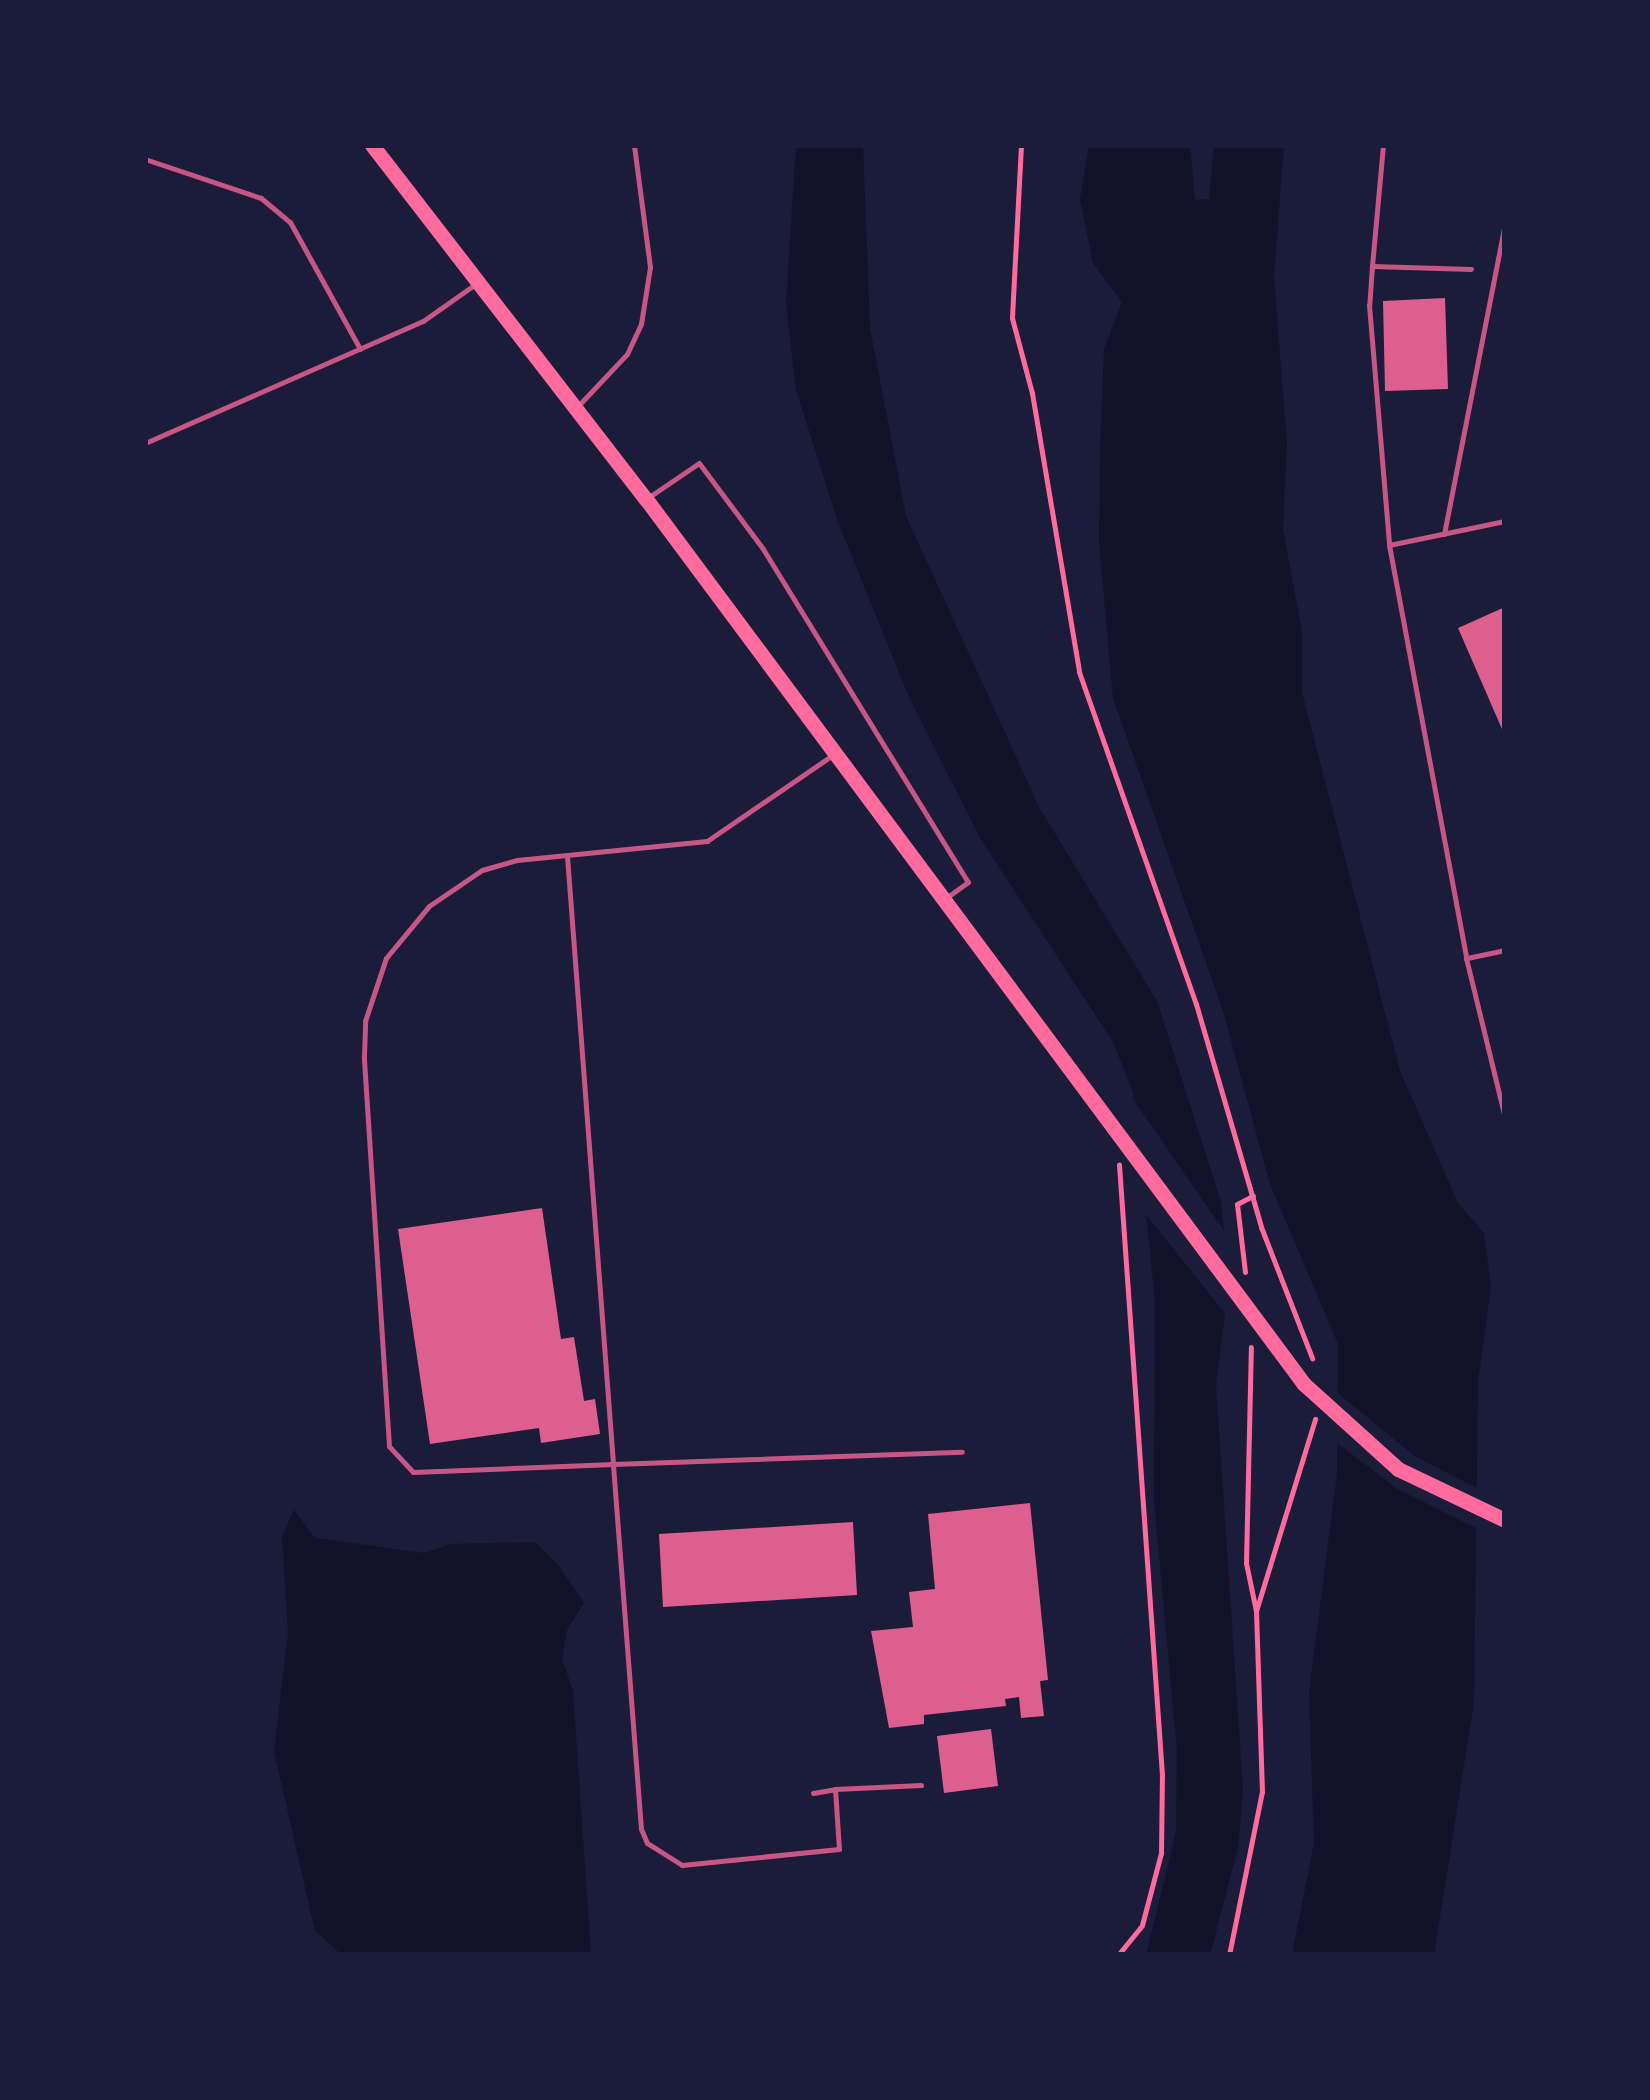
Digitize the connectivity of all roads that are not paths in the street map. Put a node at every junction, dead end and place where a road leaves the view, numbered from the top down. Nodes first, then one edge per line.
1 (372, 145) edge
2 (634, 145) edge
3 (1382, 145) edge
4 (145, 159) edge
5 (1505, 222) edge
6 (1372, 266) junction
7 (1471, 269) dead end
8 (480, 280) junction
9 (360, 349) junction
10 (577, 408) junction
11 (147, 445) edge
12 (646, 499) junction
13 (1505, 521) edge
14 (1444, 534) junction
15 (1390, 545) junction
16 (836, 753) junction
17 (567, 856) junction
18 (944, 900) junction
19 (1505, 950) edge
20 (1466, 958) junction
21 (1505, 1118) edge
22 (962, 1452) dead end
23 (614, 1464) junction
24 (1505, 1520) edge
25 (921, 1785) dead end
26 (835, 1788) junction
27 (813, 1792) dead end

1 - 8 main road
2 - 10 lane
3 - 6 lane
4 - 9 lane
5 - 14 lane
6 - 7 lane
6 - 15 lane
8 - 9 lane
8 - 10 main road
9 - 11 lane
10 - 12 main road
12 - 16 main road
12 - 18 lane
13 - 14 lane
14 - 15 lane
15 - 20 lane
16 - 17 lane
16 - 18 main road
17 - 23 lane
17 - 23 lane
18 - 24 main road
19 - 20 lane
20 - 21 lane
22 - 23 lane
23 - 26 lane
25 - 26 lane
26 - 27 lane

